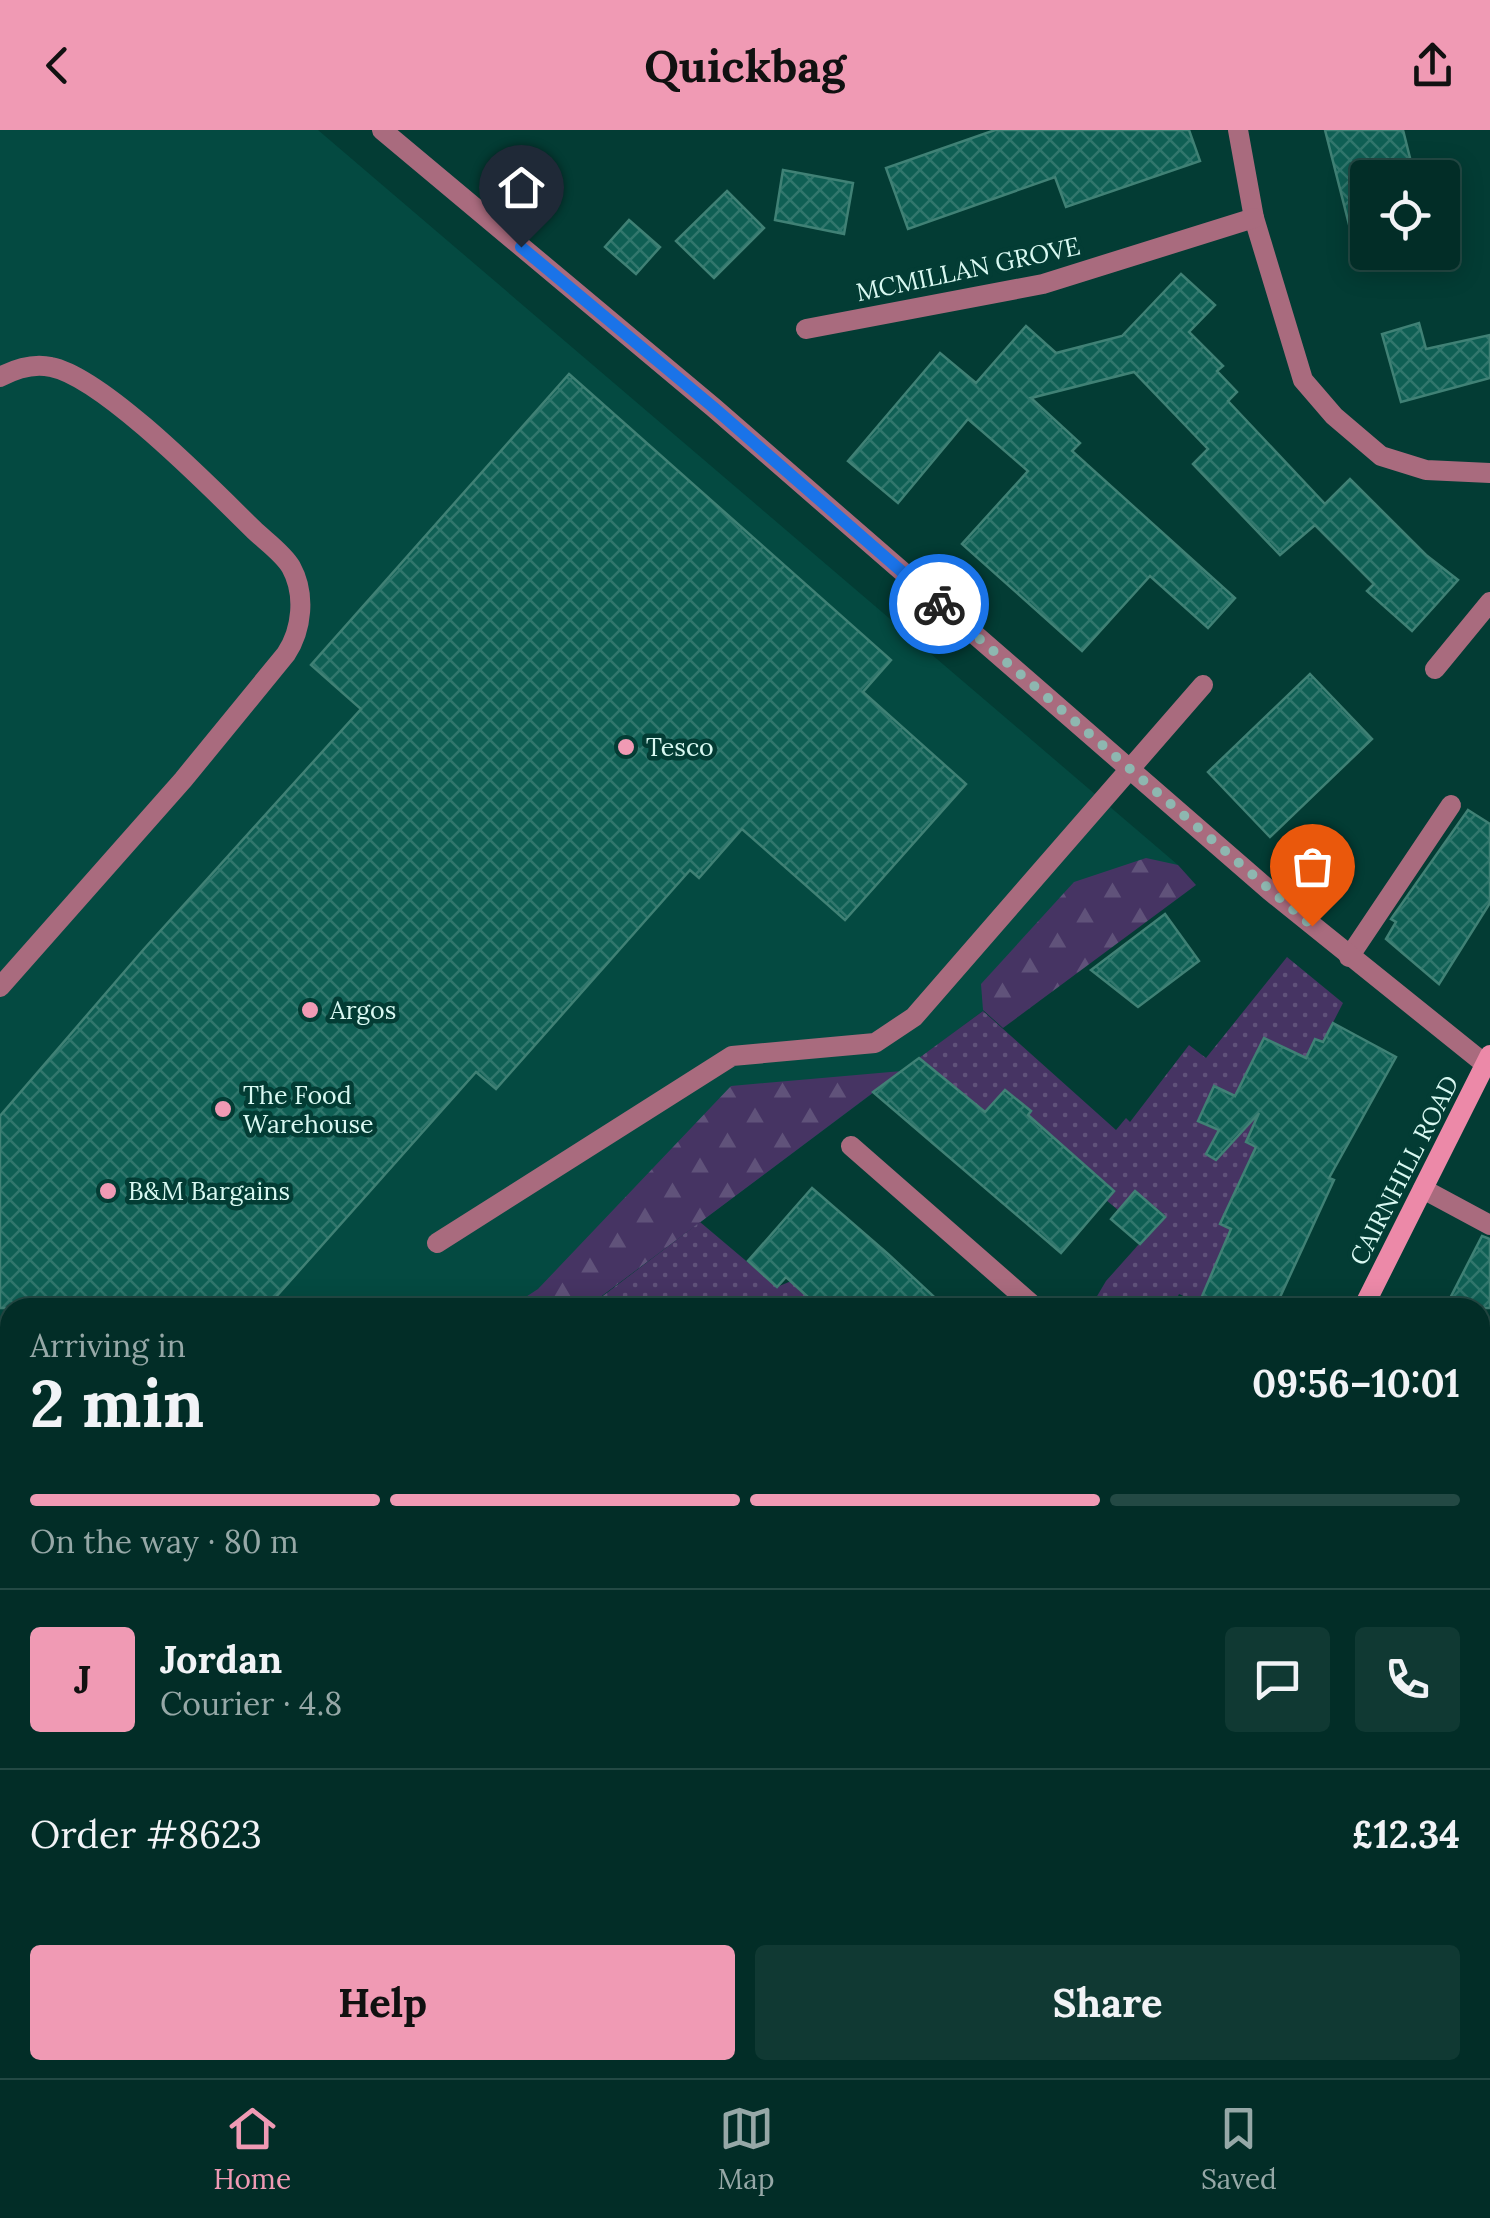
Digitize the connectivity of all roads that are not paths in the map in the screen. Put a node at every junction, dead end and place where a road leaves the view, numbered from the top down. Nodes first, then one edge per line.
1 (382, 130) edge
2 (1238, 130) edge
3 (1254, 218) junction
4 (806, 329) dead end
5 (0, 377) edge
6 (1489, 476) edge
7 (1490, 602) edge
8 (1435, 669) dead end
9 (1203, 685) dead end
10 (1128, 769) junction
11 (1450, 805) dead end
12 (1349, 957) junction
13 (0, 988) edge
14 (1488, 1059) edge
15 (851, 1146) dead end
16 (1423, 1189) junction
17 (1490, 1225) edge
18 (437, 1244) dead end
19 (1025, 1298) edge
20 (1368, 1298) edge

1 - 10 street
2 - 3 street
3 - 4 street, MCMILLAN GROVE
3 - 6 street
5 - 13 street
7 - 8 street
9 - 10 street
10 - 12 street
10 - 18 street
11 - 12 street
12 - 14 street
14 - 16 main road, CAIRNHILL ROAD
15 - 19 street
16 - 17 street
16 - 20 main road, CAIRNHILL ROAD

